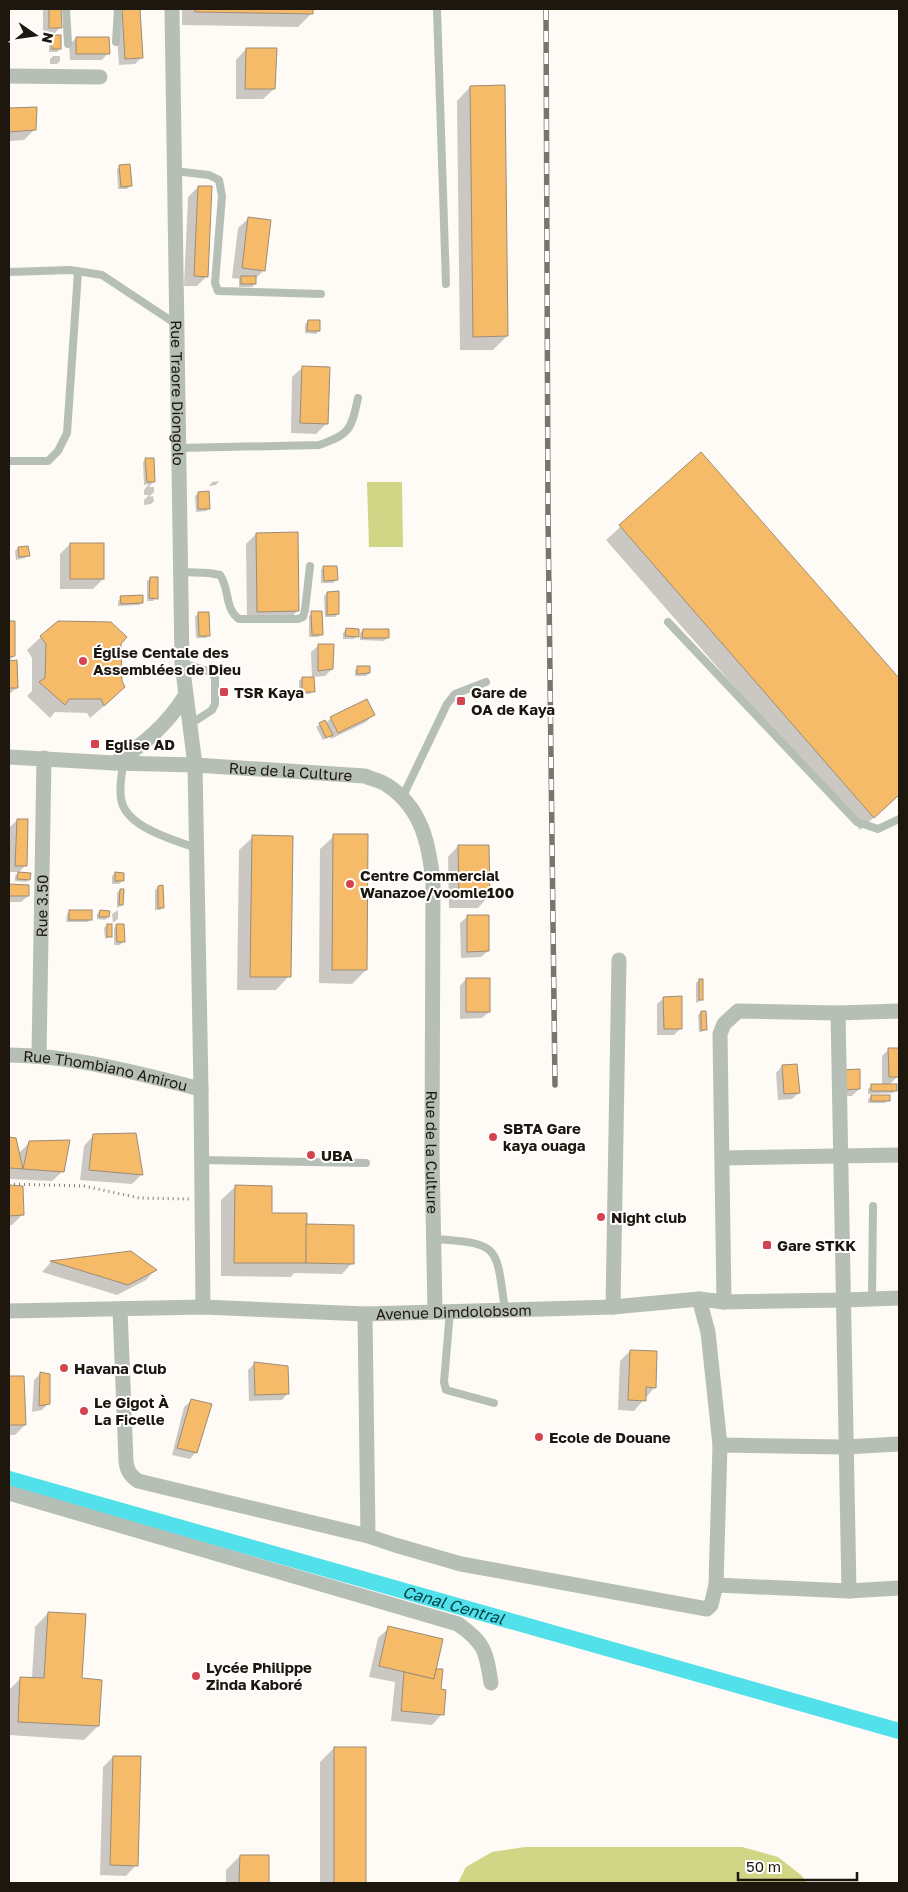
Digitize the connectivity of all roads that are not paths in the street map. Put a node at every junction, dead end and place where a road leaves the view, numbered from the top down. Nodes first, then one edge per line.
1 (66, 9) edge
2 (118, 9) edge
3 (436, 9) edge
4 (172, 14) edge
5 (116, 42) dead end
6 (68, 44) dead end
7 (9, 76) edge
8 (100, 77) dead end
9 (174, 171) junction
10 (9, 272) edge
11 (78, 272) junction
12 (446, 284) dead end
13 (321, 294) dead end
14 (177, 325) junction
15 (358, 398) dead end
16 (179, 448) junction
17 (9, 461) edge
18 (310, 566) dead end
19 (180, 572) junction
20 (668, 622) dead end
21 (182, 663) junction
22 (486, 682) dead end
23 (186, 696) junction
24 (189, 726) junction
25 (9, 757) edge
26 (44, 758) junction
27 (119, 763) junction
28 (195, 765) junction
29 (402, 798) junction
30 (899, 819) edge
31 (196, 848) junction
32 (619, 960) dead end
33 (899, 1011) edge
34 (838, 1013) junction
35 (9, 1055) edge
36 (39, 1055) junction
37 (201, 1089) junction
38 (899, 1156) edge
39 (722, 1158) junction
40 (842, 1158) junction
41 (201, 1160) junction
42 (366, 1163) dead end
43 (873, 1206) dead end
44 (433, 1239) junction
45 (899, 1298) edge
46 (699, 1299) junction
47 (872, 1299) junction
48 (845, 1300) junction
49 (724, 1302) junction
50 (203, 1307) junction
51 (613, 1307) junction
52 (120, 1309) junction
53 (505, 1310) junction
54 (9, 1311) edge
55 (435, 1311) junction
56 (450, 1311) junction
57 (365, 1314) junction
58 (494, 1403) dead end
59 (899, 1444) edge
60 (720, 1445) junction
61 (845, 1447) junction
62 (9, 1493) edge
63 (368, 1536) junction
64 (716, 1585) junction
65 (899, 1588) edge
66 (849, 1591) junction
67 (490, 1683) dead end

1 - 6 lane
2 - 5 lane
3 - 12 lane
4 - 9 street, Rue Traore Diongolo
7 - 8 street
9 - 13 lane
9 - 14 street, Rue Traore Diongolo
10 - 11 lane
11 - 14 lane
11 - 17 lane
14 - 16 street, Rue Traore Diongolo
15 - 16 lane
16 - 19 street, Rue Traore Diongolo
18 - 19 lane
19 - 21 street, Rue Traore Diongolo
20 - 30 lane
21 - 23 street, Rue Traore Diongolo
21 - 24 lane
22 - 29 lane
23 - 24 street, Rue Traore Diongolo
23 - 27 street
24 - 28 street, Rue Traore Diongolo
25 - 26 street, Rue de la Culture
26 - 27 street, Rue de la Culture
26 - 36 street, Rue 3.50
27 - 28 street, Rue de la Culture
27 - 31 lane
28 - 29 street, Rue de la Culture
28 - 31 street
29 - 44 street, Rue de la Culture
31 - 37 street
32 - 51 street
33 - 34 street
34 - 39 street
34 - 40 street
35 - 36 street, Rue Thombiano Amirou
36 - 37 street, Rue Thombiano Amirou
37 - 41 street
38 - 40 street
39 - 40 street
39 - 49 street
40 - 48 street
41 - 42 lane
41 - 50 street
43 - 47 lane
44 - 53 lane
44 - 55 street, Rue de la Culture
45 - 47 street, Avenue Dimdolobsom
46 - 49 street, Avenue Dimdolobsom
46 - 51 street, Avenue Dimdolobsom
46 - 60 street
47 - 48 street, Avenue Dimdolobsom
48 - 49 street, Avenue Dimdolobsom
48 - 61 street
50 - 52 street, Avenue Dimdolobsom
50 - 57 street, Avenue Dimdolobsom
51 - 53 street, Avenue Dimdolobsom
52 - 54 street, Avenue Dimdolobsom
52 - 63 street
53 - 56 street, Avenue Dimdolobsom
55 - 56 street, Avenue Dimdolobsom
55 - 57 street, Avenue Dimdolobsom
56 - 58 lane
57 - 63 street
59 - 61 street
60 - 61 street
60 - 64 street
61 - 66 street
62 - 67 street
63 - 64 street
64 - 66 street
65 - 66 street

